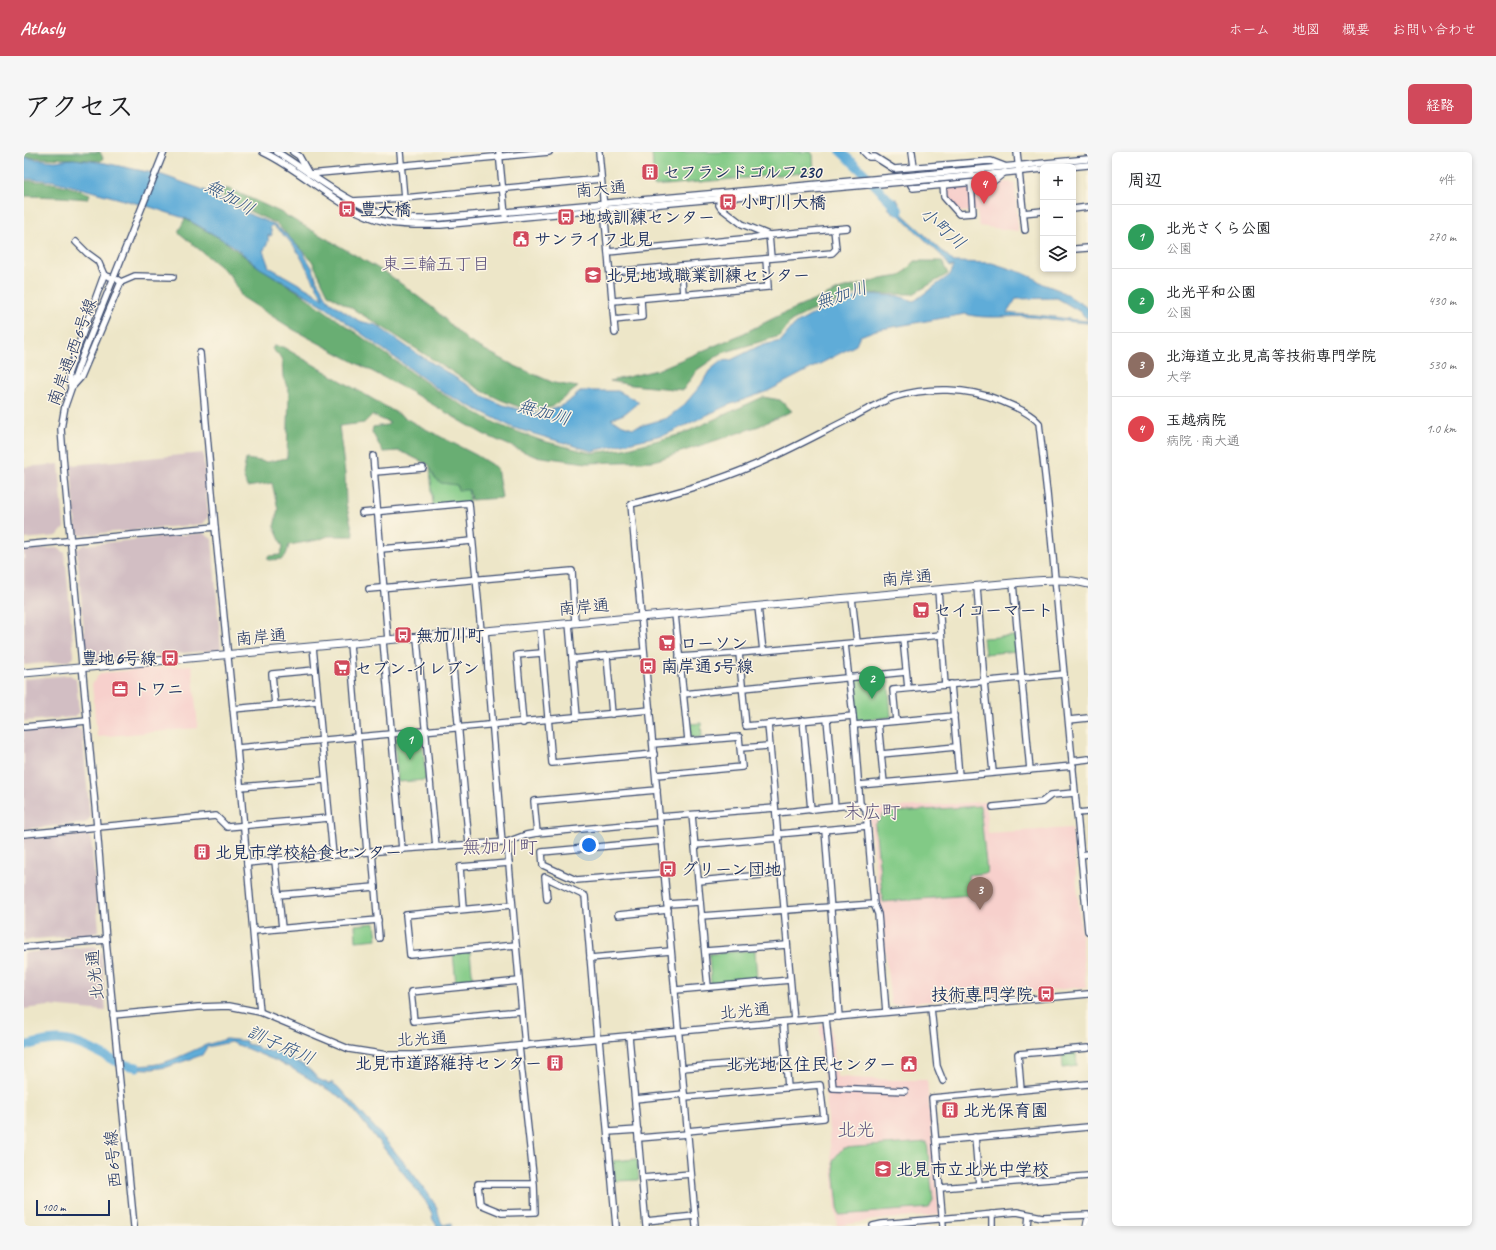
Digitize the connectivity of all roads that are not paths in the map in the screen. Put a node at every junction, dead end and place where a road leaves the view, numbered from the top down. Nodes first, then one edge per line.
1 (164, 152) edge
2 (264, 152) edge
3 (277, 152) edge
4 (293, 152) edge
5 (400, 152) edge
6 (549, 152) edge
7 (598, 152) edge
8 (864, 152) edge
9 (912, 152) edge
10 (1017, 152) edge
11 (499, 155) edge
12 (1088, 159) edge
13 (1088, 165) edge
14 (402, 166) junction
15 (1076, 166) edge
16 (911, 168) junction
17 (1019, 168) junction
18 (1004, 169) junction
19 (1040, 169) edge
20 (309, 174) junction
21 (304, 177) junction
22 (601, 179) junction
23 (971, 182) junction
24 (943, 185) junction
25 (502, 189) junction
26 (776, 190) junction
27 (720, 192) junction
28 (404, 198) junction
29 (720, 198) junction
30 (352, 200) junction
31 (603, 203) junction
32 (1088, 207) edge
33 (1076, 209) edge
34 (604, 210) junction
35 (1040, 211) edge
36 (505, 212) junction
37 (1023, 213) junction
38 (406, 218) junction
39 (505, 219) junction
40 (406, 225) junction
41 (847, 228) dead end
42 (834, 230) junction
43 (1025, 230) dead end
44 (769, 235) junction
45 (76, 242) dead end
46 (1088, 248) edge
47 (1076, 249) edge
48 (608, 252) junction
49 (768, 259) junction
50 (681, 266) junction
51 (610, 272) junction
52 (173, 277) dead end
53 (683, 295) junction
54 (640, 298) junction
55 (613, 301) junction
56 (614, 320) junction
57 (615, 333) dead end
58 (200, 353) dead end
59 (71, 387) junction
60 (373, 456) dead end
61 (423, 468) dead end
62 (375, 472) junction
63 (378, 511) junction
64 (362, 513) dead end
65 (215, 527) junction
66 (70, 540) junction
67 (472, 541) junction
68 (24, 545) edge
69 (381, 549) junction
70 (476, 580) junction
71 (1055, 580) junction
72 (1013, 583) junction
73 (1088, 584) edge
74 (977, 587) junction
75 (384, 588) junction
76 (369, 589) dead end
77 (938, 590) junction
78 (852, 598) junction
79 (758, 607) junction
80 (675, 614) junction
81 (641, 617) junction
82 (572, 623) junction
83 (540, 626) junction
84 (483, 631) junction
85 (450, 634) junction
86 (941, 635) junction
87 (416, 638) junction
88 (903, 639) junction
89 (386, 640) junction
90 (857, 642) junction
91 (350, 644) junction
92 (845, 644) junction
93 (313, 647) junction
94 (763, 650) junction
95 (644, 652) junction
96 (542, 653) junction
97 (739, 653) junction
98 (227, 654) junction
99 (607, 656) junction
100 (679, 657) junction
101 (572, 659) junction
102 (82, 667) junction
103 (315, 670) junction
104 (906, 672) junction
105 (24, 673) edge
106 (1064, 674) junction
107 (850, 678) junction
108 (1022, 678) junction
109 (984, 682) junction
110 (948, 685) junction
111 (908, 688) junction
112 (742, 689) junction
113 (683, 694) junction
114 (318, 701) junction
115 (275, 705) junction
116 (233, 709) junction
117 (650, 710) junction
118 (612, 714) junction
119 (853, 716) junction
120 (954, 716) junction
121 (577, 717) junction
122 (827, 718) junction
123 (1088, 718) edge
124 (548, 720) junction
125 (803, 720) junction
126 (1069, 720) junction
127 (87, 721) junction
128 (896, 721) junction
129 (523, 723) junction
130 (878, 723) junction
131 (768, 724) junction
132 (493, 725) junction
133 (854, 725) junction
134 (24, 726) edge
135 (459, 728) junction
136 (426, 732) junction
137 (391, 735) junction
138 (358, 737) junction
139 (322, 740) junction
140 (688, 740) junction
141 (653, 744) junction
142 (769, 746) junction
143 (956, 746) junction
144 (236, 748) junction
145 (740, 748) junction
146 (654, 754) junction
147 (881, 754) junction
148 (1088, 759) edge
149 (1072, 764) junction
150 (1030, 770) junction
151 (993, 772) junction
152 (656, 775) junction
153 (959, 776) junction
154 (325, 780) junction
155 (884, 783) junction
156 (859, 785) junction
157 (240, 787) junction
158 (657, 790) junction
159 (1075, 793) junction
160 (860, 804) junction
161 (835, 807) junction
162 (993, 807) dead end
163 (776, 810) junction
164 (811, 810) junction
165 (1077, 812) junction
166 (1088, 812) edge
167 (692, 815) junction
168 (329, 818) junction
169 (660, 820) junction
170 (243, 826) junction
171 (867, 826) junction
172 (97, 827) junction
173 (825, 830) junction
174 (537, 833) junction
175 (24, 834) edge
176 (778, 836) junction
177 (504, 842) junction
178 (662, 842) junction
179 (469, 844) junction
180 (695, 845) junction
181 (436, 847) junction
182 (402, 849) junction
183 (370, 852) junction
184 (1088, 854) edge
185 (333, 855) junction
186 (1081, 855) junction
187 (275, 861) junction
188 (247, 863) junction
189 (509, 863) junction
190 (664, 873) junction
191 (781, 873) junction
192 (699, 881) junction
193 (1086, 886) edge
194 (375, 887) junction
195 (278, 894) junction
196 (547, 899) dead end
197 (700, 902) junction
198 (668, 904) junction
199 (874, 904) junction
200 (512, 905) junction
201 (832, 907) junction
202 (463, 908) junction
203 (668, 910) junction
204 (784, 910) junction
205 (618, 915) dead end
206 (701, 916) junction
207 (378, 920) junction
208 (282, 928) junction
209 (254, 931) junction
210 (1088, 931) edge
211 (380, 938) dead end
212 (106, 940) junction
213 (516, 945) junction
214 (787, 945) junction
215 (24, 947) edge
216 (672, 951) junction
217 (705, 951) junction
218 (590, 958) junction
219 (790, 980) junction
220 (519, 981) junction
221 (708, 987) junction
222 (676, 990) junction
223 (1088, 994) edge
224 (931, 1008) junction
225 (521, 1011) junction
226 (260, 1012) junction
227 (886, 1012) junction
228 (113, 1015) junction
229 (839, 1017) junction
230 (826, 1018) junction
231 (794, 1021) junction
232 (783, 1022) junction
233 (679, 1031) junction
234 (630, 1036) junction
235 (598, 1039) junction
236 (522, 1046) junction
237 (1088, 1048) edge
238 (786, 1059) junction
239 (682, 1068) junction
240 (943, 1081) dead end
241 (1088, 1084) edge
242 (788, 1088) junction
243 (1021, 1090) junction
244 (905, 1091) dead end
245 (684, 1096) junction
246 (635, 1099) junction
247 (1088, 1127) edge
248 (638, 1130) junction
249 (608, 1132) junction
250 (688, 1133) junction
251 (975, 1137) junction
252 (639, 1138) junction
253 (936, 1141) junction
254 (691, 1174) junction
255 (1088, 1176) edge
256 (642, 1178) junction
257 (534, 1184) junction
258 (980, 1185) junction
259 (940, 1188) junction
260 (992, 1214) junction
261 (1088, 1214) edge
262 (1029, 1215) junction
263 (695, 1216) junction
264 (942, 1218) junction
265 (1088, 1220) edge
266 (646, 1223) edge
267 (134, 1226) edge
268 (616, 1226) edge
269 (696, 1226) edge
270 (873, 1226) edge
271 (943, 1226) edge
272 (992, 1226) edge
273 (1028, 1226) edge
274 (1087, 1226) edge

1 - 59 street, 南岸通;西6号線
2 - 21 street, 南大通
3 - 20 street, 南大通
4 - 20 street
5 - 14 street
6 - 11 street
7 - 22 street
8 - 16 street
9 - 16 street
10 - 17 street
11 - 14 street
11 - 25 street
12 - 17 street, 南大通
13 - 15 street
14 - 20 street
14 - 28 street
16 - 18 street
16 - 24 street
17 - 18 street, 南大通
17 - 19 street, 南大通
17 - 37 street
18 - 23 street
18 - 26 street, 南大通, bridge
20 - 21 street
20 - 30 street, 南大通
21 - 40 street, 南大通
22 - 25 street
22 - 31 street
23 - 24 street
23 - 24 street
25 - 28 street
25 - 36 street
26 - 27 street, 南大通
26 - 29 street, 南大通
27 - 29 street
27 - 31 street, 南大通
28 - 30 street
28 - 38 street
29 - 34 street, 南大通
29 - 44 street
30 - 38 street, 南大通
31 - 34 street
31 - 36 street, 南大通
32 - 33 street
34 - 39 street, 南大通
34 - 48 street
35 - 37 street
36 - 38 street, 南大通
36 - 39 street
37 - 43 street
38 - 40 street
39 - 40 street, 南大通
41 - 42 street
42 - 44 street
42 - 49 street
44 - 48 street
44 - 49 street
45 - 59 street
46 - 47 street
48 - 51 street
49 - 50 street
49 - 53 street
50 - 51 street
50 - 53 street
51 - 55 street
52 - 59 street
53 - 54 street
54 - 55 street
54 - 56 street
55 - 56 street
56 - 57 street
58 - 65 street
59 - 66 street, 南岸通;西6号線
60 - 62 street
61 - 62 street
62 - 63 street
63 - 64 street
63 - 67 street
63 - 69 street
65 - 66 street
65 - 98 street
66 - 68 street
66 - 102 street, 南岸通;西6号線
67 - 69 street
67 - 70 street
69 - 75 street
70 - 75 street
70 - 82 street
70 - 84 street
71 - 72 main road, 南岸通
71 - 73 main road, 南岸通
71 - 81 street
71 - 106 street
72 - 74 main road, 南岸通
72 - 108 street
74 - 77 main road, 南岸通
74 - 109 street
75 - 76 street
75 - 89 street
77 - 78 main road, 南岸通
77 - 86 street
78 - 79 main road, 南岸通
78 - 90 street
79 - 80 main road, 南岸通
79 - 94 street
80 - 81 main road, 南岸通
80 - 100 street
81 - 82 main road, 南岸通
81 - 95 street
82 - 83 main road, 南岸通
82 - 101 street
83 - 84 main road, 南岸通
83 - 96 street
84 - 85 main road, 南岸通
84 - 132 street
85 - 87 main road, 南岸通
85 - 135 street
86 - 88 street
86 - 110 street
87 - 89 main road, 南岸通
87 - 136 street
88 - 90 street
88 - 104 street
89 - 91 main road, 南岸通
89 - 137 street
90 - 92 street
91 - 93 main road, 南岸通
91 - 138 street
92 - 94 street
92 - 107 street
93 - 98 main road, 南岸通
93 - 103 street
94 - 97 street
95 - 99 street
95 - 117 street
96 - 124 street
96 - 129 street
97 - 100 street
97 - 112 street
98 - 102 main road, 南岸通
98 - 116 street
99 - 101 street
99 - 118 street
100 - 113 street
101 - 121 street
102 - 105 main road, 南岸通
102 - 127 street, 北光通
103 - 114 street
103 - 115 street
104 - 107 street
104 - 111 street
106 - 108 street
106 - 126 street
107 - 112 street
107 - 119 street
108 - 109 street
108 - 150 street
109 - 110 street
109 - 151 street
110 - 111 street
110 - 120 street
111 - 128 street
112 - 113 street
112 - 131 street
113 - 140 street
114 - 115 street
114 - 139 street
115 - 116 street
116 - 144 street
117 - 118 street
117 - 141 street
118 - 121 street
119 - 122 street
119 - 133 street
120 - 128 street
120 - 143 street
121 - 124 street
122 - 125 street
122 - 161 street
123 - 126 street
124 - 129 street
124 - 146 street
125 - 131 street
125 - 164 street
126 - 149 street
127 - 134 street
127 - 172 street, 北光通
128 - 130 street
129 - 132 street
130 - 133 street
130 - 147 street
131 - 142 street
132 - 135 street
132 - 177 street
133 - 156 street
135 - 136 street
135 - 179 street
136 - 137 street
136 - 181 street
137 - 138 street
137 - 182 street
138 - 139 street
138 - 183 street
139 - 144 street
139 - 154 street
140 - 141 street
140 - 145 street
141 - 146 street
142 - 145 street
142 - 163 street
143 - 147 street
143 - 153 street
144 - 157 street
145 - 152 street
146 - 152 street
147 - 155 street
148 - 149 street
149 - 150 street
149 - 159 street
150 - 151 street
151 - 153 street
152 - 158 street
153 - 155 street
154 - 157 street
154 - 168 street
155 - 156 street
156 - 160 street
157 - 170 street
158 - 169 street
158 - 174 street
159 - 162 street
159 - 165 street
160 - 161 street
160 - 171 street
161 - 164 street
163 - 164 street
163 - 167 street
163 - 176 street
165 - 166 street
165 - 186 street
167 - 169 street
167 - 180 street
168 - 170 street
168 - 185 street
169 - 174 street
169 - 178 street
170 - 172 street
170 - 188 street
171 - 173 street
171 - 199 street
172 - 175 street
172 - 212 street, 北光通
173 - 176 street
173 - 201 street
174 - 177 street
176 - 180 street
176 - 191 street
177 - 179 street
177 - 189 street
178 - 190 street
178 - 190 street
179 - 181 street
180 - 192 street
181 - 182 street
182 - 183 street
183 - 185 street
183 - 194 street
184 - 186 street
185 - 187 street
186 - 193 street
187 - 188 street
187 - 195 street
188 - 209 street
189 - 200 street
189 - 202 street
190 - 198 street
191 - 192 street
191 - 204 street
192 - 197 street
193 - 210 street
194 - 195 street
194 - 207 street
195 - 208 street
196 - 218 street
197 - 198 street
197 - 206 street
198 - 203 street
199 - 201 street
199 - 227 street
200 - 202 street
200 - 213 street
201 - 204 street
201 - 229 street
202 - 213 street
203 - 205 street
203 - 216 street
204 - 206 street
204 - 214 street
206 - 217 street
207 - 208 street
207 - 211 street
208 - 209 street
209 - 226 street
212 - 215 street
212 - 228 street, 北光通
213 - 220 street
214 - 217 street
214 - 219 street
216 - 218 street
216 - 222 street
217 - 221 street
218 - 235 street
219 - 221 street
219 - 231 street
220 - 225 street
220 - 225 street
221 - 222 street
222 - 233 street
223 - 224 street, 北光通
224 - 227 street, 北光通
224 - 240 street
225 - 236 street
226 - 228 street, 北光通
226 - 236 street, 北光通
227 - 229 street, 北光通
228 - 267 street, 西6号線
229 - 230 street, 北光通
230 - 231 street, 北光通
230 - 244 street
231 - 232 street, 北光通
232 - 233 street, 北光通
232 - 238 street
233 - 234 street, 北光通
233 - 239 street
234 - 235 street, 北光通
234 - 246 street
235 - 236 street, 北光通
235 - 249 street
236 - 257 street
237 - 243 street
238 - 239 street
238 - 242 street
239 - 245 street
241 - 243 street
242 - 245 street
242 - 250 street
243 - 253 street
245 - 246 street
245 - 250 street
246 - 248 street
247 - 251 street
248 - 249 street
248 - 252 street
249 - 268 street
250 - 252 street
250 - 254 street
251 - 253 street
251 - 258 street
252 - 256 street
253 - 259 street
254 - 256 street
254 - 263 street
255 - 258 street
256 - 266 street
257 - 257 street
258 - 259 street
259 - 264 street
260 - 262 street
260 - 264 street
260 - 272 street
261 - 262 street
262 - 273 street
263 - 266 street
263 - 269 street
264 - 270 street
264 - 271 street
265 - 274 main road

